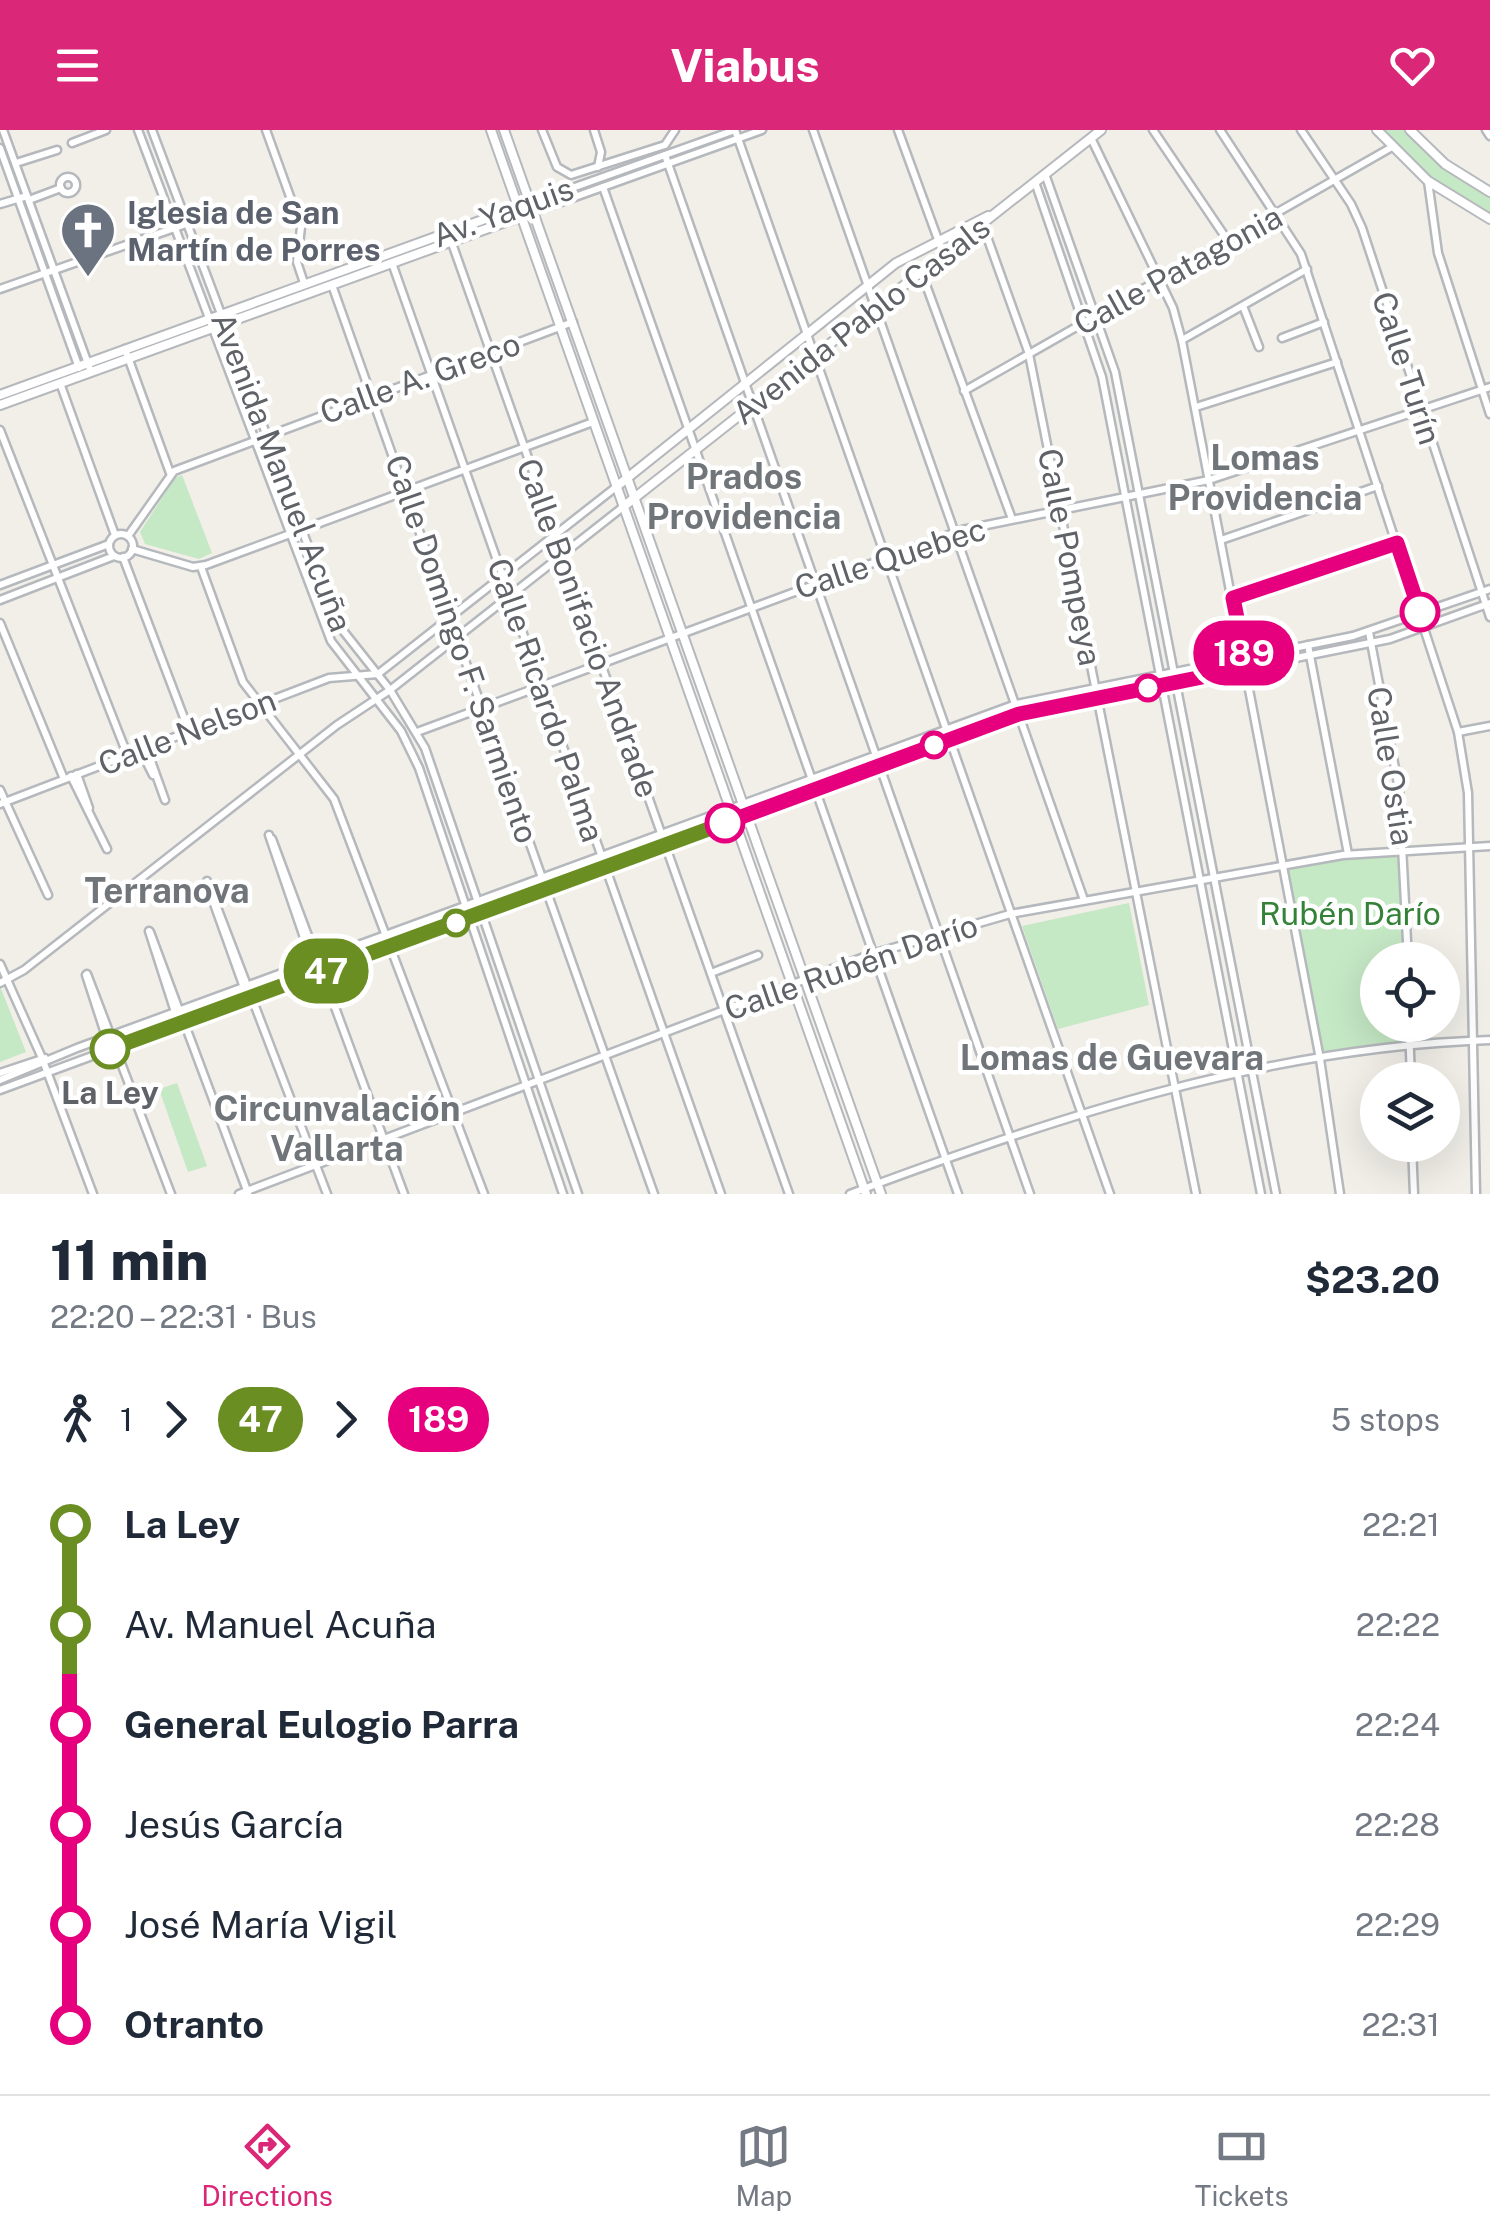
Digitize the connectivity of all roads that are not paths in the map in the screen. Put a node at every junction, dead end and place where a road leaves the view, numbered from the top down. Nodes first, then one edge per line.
1 (4, 130) edge
2 (106, 130) edge
3 (138, 130) edge
4 (152, 130) edge
5 (266, 130) edge
6 (491, 130) edge
7 (504, 130) edge
8 (542, 130) edge
9 (594, 130) edge
10 (675, 130) edge
11 (762, 130) edge
12 (814, 130) edge
13 (898, 130) edge
14 (1101, 130) edge
15 (1153, 130) edge
16 (1220, 130) edge
17 (1301, 130) edge
18 (1377, 130) edge
19 (1410, 130) edge
20 (736, 133) edge
21 (1091, 138) junction
22 (72, 143) dead end
23 (0, 148) edge
24 (1392, 148) junction
25 (58, 150) dead end
26 (601, 152) junction
27 (665, 155) junction
28 (617, 161) junction
29 (16, 164) junction
30 (668, 164) junction
31 (597, 168) junction
32 (1045, 174) junction
33 (1336, 181) junction
34 (1428, 181) junction
35 (1035, 182) junction
36 (602, 187) junction
37 (61, 188) dead end
38 (1490, 192) edge
39 (18, 198) junction
40 (28, 198) junction
41 (0, 204) edge
42 (532, 207) junction
43 (520, 212) junction
44 (1278, 213) junction
45 (1490, 219) edge
46 (982, 222) junction
47 (186, 224) junction
48 (174, 228) junction
49 (450, 237) junction
50 (936, 241) junction
51 (1228, 241) junction
52 (944, 256) junction
53 (392, 262) junction
54 (1307, 269) junction
55 (54, 270) junction
56 (45, 273) junction
57 (922, 274) junction
58 (330, 279) junction
59 (1160, 280) junction
60 (304, 283) junction
61 (868, 287) junction
62 (0, 288) edge
63 (1243, 306) junction
64 (876, 310) junction
65 (1095, 316) junction
66 (222, 319) junction
67 (572, 322) junction
68 (1324, 322) junction
69 (210, 323) junction
70 (1084, 323) junction
71 (560, 326) junction
72 (806, 336) junction
73 (1282, 338) dead end
74 (1182, 341) junction
75 (1259, 346) dead end
76 (490, 352) junction
77 (127, 354) junction
78 (1029, 354) junction
79 (814, 358) junction
80 (1337, 362) junction
81 (84, 369) junction
82 (432, 373) junction
83 (60, 383) junction
84 (744, 385) junction
85 (1486, 388) edge
86 (964, 391) junction
87 (372, 395) junction
88 (0, 396) edge
89 (0, 405) edge
90 (752, 406) junction
91 (1196, 407) junction
92 (1420, 410) junction
93 (1490, 414) edge
94 (593, 422) junction
95 (0, 430) edge
96 (688, 430) junction
97 (1360, 430) junction
98 (266, 434) junction
99 (255, 438) junction
100 (524, 447) junction
101 (696, 450) junction
102 (466, 469) junction
103 (170, 474) junction
104 (628, 478) junction
105 (1210, 480) junction
106 (1378, 486) junction
107 (616, 487) junction
108 (406, 491) junction
109 (1137, 494) junction
110 (635, 497) junction
111 (1125, 497) junction
112 (623, 506) junction
113 (1060, 510) junction
114 (1012, 520) junction
115 (302, 529) junction
116 (954, 532) junction
117 (291, 533) junction
118 (555, 534) junction
119 (115, 535) junction
120 (128, 536) junction
121 (1221, 540) junction
122 (1397, 543) junction
123 (109, 544) junction
124 (132, 550) junction
125 (562, 555) junction
126 (114, 556) junction
127 (124, 558) junction
128 (884, 558) junction
129 (53, 565) junction
130 (201, 566) junction
131 (503, 574) junction
132 (58, 577) junction
133 (815, 584) junction
134 (0, 585) edge
135 (1486, 591) edge
136 (509, 598) junction
137 (1233, 598) junction
138 (0, 600) edge
139 (1488, 603) edge
140 (750, 605) junction
141 (450, 615) junction
142 (1421, 615) junction
143 (1490, 617) edge
144 (0, 623) edge
145 (1425, 626) junction
146 (682, 630) junction
147 (1369, 632) junction
148 (668, 636) junction
149 (458, 638) junction
150 (1371, 644) junction
151 (1308, 645) junction
152 (1310, 656) junction
153 (1245, 658) junction
154 (601, 664) junction
155 (1247, 668) junction
156 (1172, 672) junction
157 (359, 674) junction
158 (378, 674) junction
159 (1158, 675) junction
160 (1174, 682) junction
161 (541, 686) junction
162 (1160, 686) junction
163 (1096, 688) junction
164 (390, 690) junction
165 (1098, 698) junction
166 (378, 699) junction
167 (260, 704) junction
168 (1016, 704) junction
169 (482, 708) junction
170 (1019, 714) junction
171 (1490, 726) edge
172 (945, 730) junction
173 (188, 731) junction
174 (417, 732) junction
175 (1458, 732) junction
176 (948, 740) junction
177 (143, 748) junction
178 (127, 754) junction
179 (302, 754) junction
180 (874, 756) junction
181 (878, 766) junction
182 (71, 776) junction
183 (811, 779) junction
184 (0, 790) edge
185 (814, 790) junction
186 (166, 800) dead end
187 (3, 802) edge
188 (742, 804) junction
189 (729, 809) junction
190 (746, 815) junction
191 (733, 820) junction
192 (661, 834) junction
193 (665, 845) junction
194 (1490, 846) edge
195 (1469, 847) junction
196 (106, 849) dead end
197 (1405, 849) junction
198 (1348, 854) junction
199 (600, 856) junction
200 (1284, 864) junction
201 (604, 868) junction
202 (1212, 875) junction
203 (542, 878) junction
204 (1198, 878) junction
205 (546, 889) junction
206 (1137, 889) junction
207 (48, 895) dead end
208 (1084, 900) junction
209 (478, 901) junction
210 (465, 906) junction
211 (482, 914) junction
212 (1010, 914) junction
213 (298, 916) junction
214 (469, 918) junction
215 (386, 934) junction
216 (939, 934) junction
217 (1408, 942) edge
218 (390, 947) junction
219 (872, 954) junction
220 (758, 955) dead end
221 (315, 961) junction
222 (0, 964) edge
223 (322, 972) junction
224 (711, 973) junction
225 (804, 980) junction
226 (4, 981) edge
227 (790, 985) junction
228 (246, 986) junction
229 (170, 993) junction
230 (251, 998) junction
231 (97, 1004) dead end
232 (724, 1010) junction
233 (177, 1011) junction
234 (184, 1022) junction
235 (663, 1032) junction
236 (109, 1036) junction
237 (1490, 1040) edge
238 (1472, 1041) junction
239 (1410, 1042) edge
240 (1410, 1047) junction
241 (113, 1048) junction
242 (604, 1055) junction
243 (1320, 1059) junction
244 (1410, 1062) edge
245 (46, 1063) junction
246 (0, 1072) edge
247 (1252, 1072) junction
248 (1237, 1075) junction
249 (0, 1080) edge
250 (539, 1080) junction
251 (526, 1085) junction
252 (1176, 1087) junction
253 (0, 1090) edge
254 (454, 1114) junction
255 (1082, 1115) junction
256 (1008, 1134) junction
257 (383, 1142) junction
258 (945, 1158) junction
259 (1413, 1162) edge
260 (316, 1166) junction
261 (877, 1184) junction
262 (865, 1191) edge
263 (248, 1192) edge
264 (93, 1194) edge
265 (170, 1194) edge
266 (239, 1194) edge
267 (327, 1194) edge
268 (404, 1194) edge
269 (484, 1194) edge
270 (562, 1194) edge
271 (578, 1194) edge
272 (654, 1194) edge
273 (721, 1194) edge
274 (789, 1194) edge
275 (850, 1194) edge
276 (881, 1194) edge
277 (958, 1194) edge
278 (1030, 1194) edge
279 (1110, 1194) edge
280 (1196, 1194) edge
281 (1260, 1194) edge
282 (1276, 1194) edge
283 (1340, 1194) edge
284 (1414, 1194) edge
285 (1476, 1194) edge

1 - 29 street
2 - 22 street
3 - 48 street, Avenida Manuel Acuña
4 - 47 street, Avenida Manuel Acuña
5 - 60 street
6 - 43 street
7 - 42 street
8 - 31 street
9 - 26 street
10 - 28 street
11 - 20 street, Av. Yaquis
12 - 61 street
13 - 50 street
14 - 21 street, Avenida Pablo Casals
15 - 51 street
16 - 44 street
17 - 33 street, Calle Turín
18 - 24 street
19 - 38 street
20 - 27 street, Av. Yaquis
20 - 30 street, Av. Yaquis
20 - 72 street
21 - 32 street, Avenida Pablo Casals
21 - 59 street
23 - 39 street
24 - 33 street, Calle Patagonia
24 - 34 street
25 - 29 street
26 - 28 street
26 - 31 street
27 - 30 street
27 - 42 street, Av. Yaquis
28 - 31 street
29 - 40 street
30 - 36 street, Av. Yaquis
30 - 84 street
32 - 35 street, Avenida Pablo Casals
32 - 65 street
33 - 44 street, Calle Patagonia
33 - 92 street, Calle Turín
34 - 45 street
34 - 85 street
35 - 46 street, Avenida Pablo Casals
35 - 70 street
36 - 42 street, Av. Yaquis
36 - 96 street
37 - 40 street
39 - 40 street
39 - 41 street
39 - 56 street
40 - 55 street
42 - 43 street
42 - 67 street
43 - 49 street, Av. Yaquis
43 - 49 street, Av. Yaquis
43 - 71 street
44 - 51 street, Calle Patagonia
44 - 54 street
46 - 50 street, Avenida Pablo Casals
46 - 52 street, Avenida Pablo Casals
46 - 78 street, Calle Pompeya
47 - 48 street
47 - 66 street, Avenida Manuel Acuña
48 - 55 street
48 - 69 street, Avenida Manuel Acuña
49 - 53 street, Av. Yaquis
49 - 58 street, Av. Yaquis
49 - 76 street, Calle Bonifacio Andrade
50 - 52 street
50 - 61 street, Avenida Pablo Casals
51 - 59 street, Calle Patagonia
52 - 57 street, Avenida Pablo Casals
53 - 58 street, Av. Yaquis
53 - 82 street, Calle Ricardo Palma
54 - 63 street
54 - 68 street
55 - 56 street
55 - 81 street
56 - 62 street
56 - 81 street
57 - 64 street, Avenida Pablo Casals
57 - 86 street
58 - 60 street, Av. Yaquis
58 - 66 street, Av. Yaquis
58 - 87 street, Calle Domingo F. Sarmiento
59 - 65 street, Calle Patagonia
59 - 74 street
60 - 66 street, Av. Yaquis
61 - 64 street
61 - 72 street, Avenida Pablo Casals
63 - 74 street
63 - 75 street
64 - 79 street, Avenida Pablo Casals
64 - 116 street
65 - 70 street, Calle Patagonia
65 - 109 street
66 - 69 street, Av. Yaquis
66 - 98 street, Avenida Manuel Acuña
67 - 71 street, Calle A. Greco
67 - 104 street
68 - 73 street
68 - 80 street
69 - 77 street, Av. Yaquis
69 - 77 street, Av. Yaquis
69 - 99 street, Avenida Manuel Acuña
70 - 78 street, Calle Patagonia
70 - 111 street
71 - 76 street, Calle A. Greco
71 - 94 street
72 - 79 street
72 - 84 street, Avenida Pablo Casals
74 - 91 street
76 - 82 street, Calle A. Greco
76 - 100 street, Calle Bonifacio Andrade
77 - 81 street, Av. Yaquis
77 - 103 street
78 - 86 street, Calle Patagonia
78 - 113 street, Calle Pompeya
79 - 90 street, Avenida Pablo Casals
79 - 128 street
80 - 91 street
80 - 97 street
81 - 83 street, Av. Yaquis
81 - 88 street, Av. Yaquis
82 - 87 street, Calle A. Greco
82 - 102 street, Calle Ricardo Palma
83 - 89 street, Av. Yaquis
83 - 119 street
84 - 90 street
84 - 96 street, Avenida Pablo Casals
85 - 92 street, Calle Quebec
85 - 93 street
86 - 114 street
87 - 98 street, Calle A. Greco
87 - 108 street, Calle Domingo F. Sarmiento
90 - 101 street, Avenida Pablo Casals
90 - 133 street
91 - 105 street
92 - 97 street, Calle Quebec
92 - 135 street, Calle Turín
94 - 100 street
94 - 107 street
95 - 129 street
96 - 101 street
96 - 104 street, Avenida Pablo Casals
97 - 105 street, Calle Quebec
97 - 106 street
98 - 99 street, Calle A. Greco
98 - 115 street, Avenida Manuel Acuña
99 - 103 street, Calle A. Greco
99 - 117 street, Avenida Manuel Acuña
100 - 102 street
100 - 118 street, Calle Bonifacio Andrade
101 - 110 street, Avenida Pablo Casals
101 - 140 street
102 - 108 street
102 - 131 street, Calle Ricardo Palma
103 - 120 street
104 - 107 street, Avenida Pablo Casals
104 - 110 street
105 - 109 street, Calle Quebec
105 - 121 street
106 - 121 street
106 - 122 street
107 - 112 street
107 - 118 street, Avenida Pablo Casals
108 - 115 street
108 - 141 street, Calle Domingo F. Sarmiento
109 - 111 street, Calle Quebec
109 - 156 street
110 - 112 street, Avenida Pablo Casals
110 - 146 street
111 - 113 street, Calle Quebec
111 - 159 street
112 - 125 street, Avenida Pablo Casals
112 - 148 street
113 - 114 street, Calle Quebec
113 - 163 street, Calle Pompeya
114 - 116 street, Calle Quebec
115 - 117 street
115 - 158 street, Avenida Manuel Acuña
116 - 128 street, Calle Quebec
116 - 168 street
117 - 130 street
117 - 157 street, Avenida Manuel Acuña
118 - 125 street, Calle Bonifacio Andrade
118 - 131 street, Avenida Pablo Casals
119 - 120 street
119 - 123 street
120 - 124 street
121 - 137 street
122 - 137 street
122 - 142 street
123 - 126 street
123 - 129 street
124 - 127 street
124 - 130 street
125 - 136 street, Avenida Pablo Casals
125 - 154 street, Calle Bonifacio Andrade
126 - 127 street
126 - 132 street
127 - 173 street
128 - 133 street, Calle Quebec
128 - 172 street
129 - 132 street
129 - 134 street
130 - 167 street
131 - 136 street, Calle Ricardo Palma
131 - 141 street, Avenida Pablo Casals
132 - 138 street
132 - 178 street
133 - 140 street, Calle Quebec
133 - 180 street
135 - 139 street, Calle Turín
135 - 142 street
136 - 149 street, Avenida Pablo Casals
136 - 161 street, Calle Ricardo Palma
137 - 153 street
139 - 143 street, Calle Turín
139 - 145 street
140 - 146 street, Calle Quebec
140 - 183 street
141 - 149 street, Calle Domingo F. Sarmiento
141 - 158 street, Avenida Pablo Casals
142 - 145 street
142 - 147 street
144 - 182 street
145 - 150 street
145 - 175 street
146 - 148 street, Calle Quebec
146 - 188 street
147 - 150 street, Calle Ostia
147 - 151 street
148 - 154 street, Calle Quebec
148 - 189 street
149 - 164 street, Avenida Pablo Casals
149 - 169 street, Calle Domingo F. Sarmiento
150 - 152 street
150 - 197 street, Calle Ostia
151 - 152 street
151 - 153 street
152 - 155 street
152 - 198 street
153 - 155 street
153 - 156 street
154 - 161 street, Calle Quebec
154 - 192 street, Calle Bonifacio Andrade
155 - 160 street
155 - 200 street
156 - 159 street
156 - 160 street
157 - 158 street, Calle Nelson
157 - 166 street, Avenida Manuel Acuña
157 - 167 street, Calle Nelson
158 - 164 street, Avenida Manuel Acuña
159 - 162 street
159 - 163 street
160 - 162 street
160 - 202 street
161 - 169 street, Calle Quebec
161 - 199 street, Calle Ricardo Palma
162 - 165 street
162 - 204 street
163 - 165 street, Calle Pompeya
163 - 168 street
164 - 166 street, Avenida Pablo Casals
164 - 174 street, Avenida Manuel Acuña
165 - 170 street
165 - 206 street, Calle Pompeya
166 - 179 street, Avenida Pablo Casals
166 - 210 street, Avenida Manuel Acuña
167 - 173 street, Calle Nelson
167 - 179 street
168 - 170 street
168 - 172 street
169 - 174 street, Calle Quebec
169 - 203 street, Calle Domingo F. Sarmiento
170 - 176 street
170 - 208 street
171 - 175 street
172 - 176 street
172 - 180 street
173 - 177 street, Calle Nelson
174 - 209 street, Avenida Manuel Acuña
175 - 195 street
176 - 181 street
176 - 212 street
177 - 178 street, Calle Nelson
177 - 186 street
178 - 182 street, Calle Nelson
179 - 215 street
179 - 226 street, Avenida Pablo Casals
180 - 181 street
180 - 183 street
181 - 185 street
181 - 216 street
182 - 187 street, Calle Nelson
182 - 196 street
183 - 185 street
183 - 188 street
184 - 187 street
185 - 190 street
185 - 219 street
187 - 207 street
188 - 189 street
188 - 190 street
189 - 191 street
189 - 192 street
190 - 191 street
190 - 225 street
191 - 193 street
191 - 227 street
192 - 193 street, Calle Bonifacio Andrade
192 - 199 street
193 - 201 street
193 - 224 street, Calle Bonifacio Andrade
194 - 195 street, Calle Rubén Darío
195 - 197 street, Calle Rubén Darío
195 - 238 street
197 - 198 street, Calle Rubén Darío
197 - 217 street, Calle Ostia
198 - 200 street, Calle Rubén Darío
199 - 201 street, Calle Ricardo Palma
199 - 203 street
200 - 202 street, Calle Rubén Darío
200 - 243 street
201 - 205 street
201 - 235 street, Calle Ricardo Palma
202 - 204 street, Calle Rubén Darío
202 - 247 street
203 - 205 street, Calle Domingo F. Sarmiento
203 - 209 street
204 - 206 street, Calle Rubén Darío
204 - 248 street
205 - 211 street
205 - 242 street, Calle Domingo F. Sarmiento
206 - 208 street, Calle Rubén Darío
206 - 252 street, Calle Pompeya
208 - 212 street, Calle Rubén Darío
209 - 210 street
209 - 211 street, Avenida Manuel Acuña
210 - 214 street, Avenida Manuel Acuña
210 - 215 street
211 - 214 street
211 - 250 street, Avenida Manuel Acuña
212 - 216 street, Calle Rubén Darío
212 - 255 street
213 - 213 street
213 - 221 street
214 - 218 street
214 - 251 street, Avenida Manuel Acuña
215 - 218 street
215 - 221 street
216 - 219 street, Calle Rubén Darío
216 - 256 street
218 - 223 street
218 - 254 street
219 - 225 street, Calle Rubén Darío
219 - 258 street
220 - 224 street
221 - 228 street
222 - 226 street
223 - 230 street
223 - 257 street
224 - 232 street, Calle Bonifacio Andrade
225 - 227 street, Calle Rubén Darío
225 - 261 street
226 - 245 street
227 - 232 street, Calle Rubén Darío
227 - 262 street
228 - 228 street
228 - 230 street
228 - 233 street
229 - 229 street
229 - 233 street
230 - 234 street
230 - 260 street
231 - 236 street
232 - 235 street, Calle Rubén Darío
232 - 274 street, Calle Bonifacio Andrade
233 - 236 street
234 - 241 street
234 - 263 street
235 - 242 street, Calle Rubén Darío
235 - 273 street, Calle Ricardo Palma
236 - 241 street
236 - 245 street
237 - 238 street
238 - 240 street
238 - 285 street
239 - 240 street
240 - 243 street
240 - 244 street
241 - 245 street
241 - 265 street
242 - 250 street, Calle Rubén Darío
242 - 272 street, Calle Domingo F. Sarmiento
243 - 247 street
243 - 283 street
245 - 246 street
245 - 249 street
245 - 253 street
245 - 264 street
247 - 248 street
247 - 282 street
248 - 252 street
248 - 281 street
250 - 251 street, Calle Rubén Darío
250 - 271 street, Avenida Manuel Acuña
251 - 254 street, Calle Rubén Darío
251 - 270 street, Avenida Manuel Acuña
252 - 255 street
252 - 280 street, Calle Pompeya
254 - 257 street, Calle Rubén Darío
254 - 269 street
255 - 256 street
255 - 279 street
256 - 258 street
256 - 278 street
257 - 260 street, Calle Rubén Darío
257 - 268 street
258 - 261 street
258 - 277 street
259 - 284 street
260 - 263 street, Calle Rubén Darío
260 - 267 street
261 - 262 street
261 - 276 street
262 - 275 street
263 - 266 street, Calle Rubén Darío

